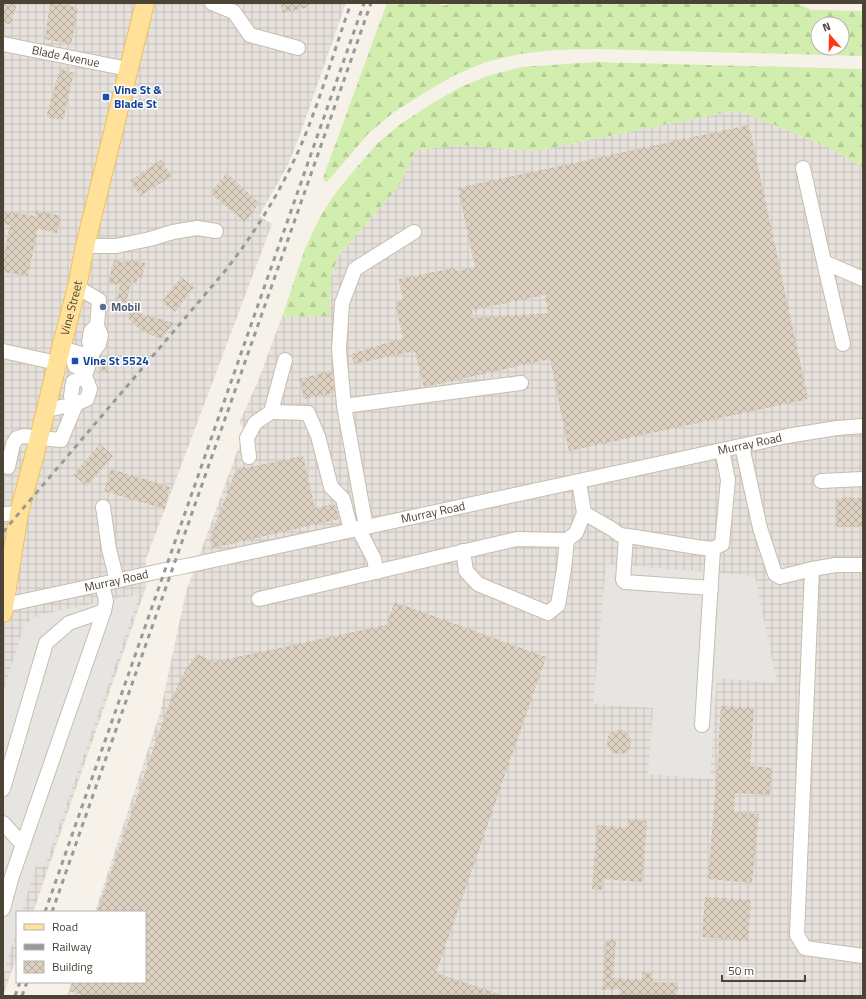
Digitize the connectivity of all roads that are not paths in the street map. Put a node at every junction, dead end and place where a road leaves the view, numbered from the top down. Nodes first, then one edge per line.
1 (145, 3) edge
2 (212, 3) edge
3 (233, 7) edge
4 (3, 44) edge
5 (298, 48) dead end
6 (128, 70) junction
7 (803, 168) dead end
8 (216, 231) dead end
9 (414, 232) dead end
10 (85, 246) junction
11 (824, 262) junction
12 (863, 279) edge
13 (77, 287) junction
14 (843, 344) dead end
15 (3, 351) edge
16 (76, 356) junction
17 (286, 360) dead end
18 (79, 379) junction
19 (521, 383) dead end
20 (76, 404) junction
21 (344, 406) junction
22 (46, 410) junction
23 (271, 412) junction
24 (863, 426) edge
25 (39, 438) junction
26 (742, 446) junction
27 (722, 450) junction
28 (249, 457) dead end
29 (8, 467) dead end
30 (863, 479) edge
31 (579, 481) junction
32 (821, 481) dead end
33 (103, 507) dead end
34 (584, 513) junction
35 (11, 514) edge
36 (358, 528) junction
37 (626, 536) junction
38 (567, 540) junction
39 (713, 549) junction
40 (463, 552) junction
41 (863, 564) edge
42 (812, 569) junction
43 (377, 572) junction
44 (117, 581) junction
45 (102, 584) junction
46 (711, 588) junction
47 (259, 599) dead end
48 (4, 609) edge
49 (104, 611) junction
50 (702, 725) dead end
51 (3, 789) edge
52 (3, 823) edge
53 (23, 845) junction
54 (8, 875) edge
55 (3, 909) edge
56 (863, 956) edge

1 - 6 main road, Vine Street
2 - 3 street
3 - 5 street
4 - 6 street, Blade Avenue
6 - 10 main road, Vine Street
7 - 11 street
8 - 10 street
9 - 21 street
10 - 13 main road, Vine Street
11 - 12 street
11 - 14 street
13 - 16 main road, Vine Street
13 - 16 street
15 - 16 street
16 - 18 street
16 - 18 street
16 - 22 main road, Vine Street
17 - 23 street
18 - 20 street
19 - 21 street
20 - 22 street
20 - 25 street
21 - 36 street
22 - 25 main road, Vine Street
23 - 28 street
23 - 36 street
24 - 26 street, Murray Road
25 - 29 street
25 - 35 main road, Vine Street
26 - 27 street, Murray Road
26 - 42 street
27 - 31 street, Murray Road
27 - 39 street
30 - 32 street
31 - 34 street
31 - 36 street, Murray Road
33 - 44 street
34 - 37 street
34 - 38 street
35 - 48 main road, Vine Street
36 - 43 street
36 - 44 street, Murray Road
37 - 39 street
37 - 46 street
38 - 40 street
38 - 40 street
39 - 46 street
40 - 43 street
41 - 42 street
42 - 56 street
43 - 47 street
44 - 45 street, Murray Road
45 - 48 street, Murray Road
45 - 49 street
46 - 50 street
49 - 51 street
49 - 53 street
52 - 53 street
53 - 54 street
54 - 55 street

